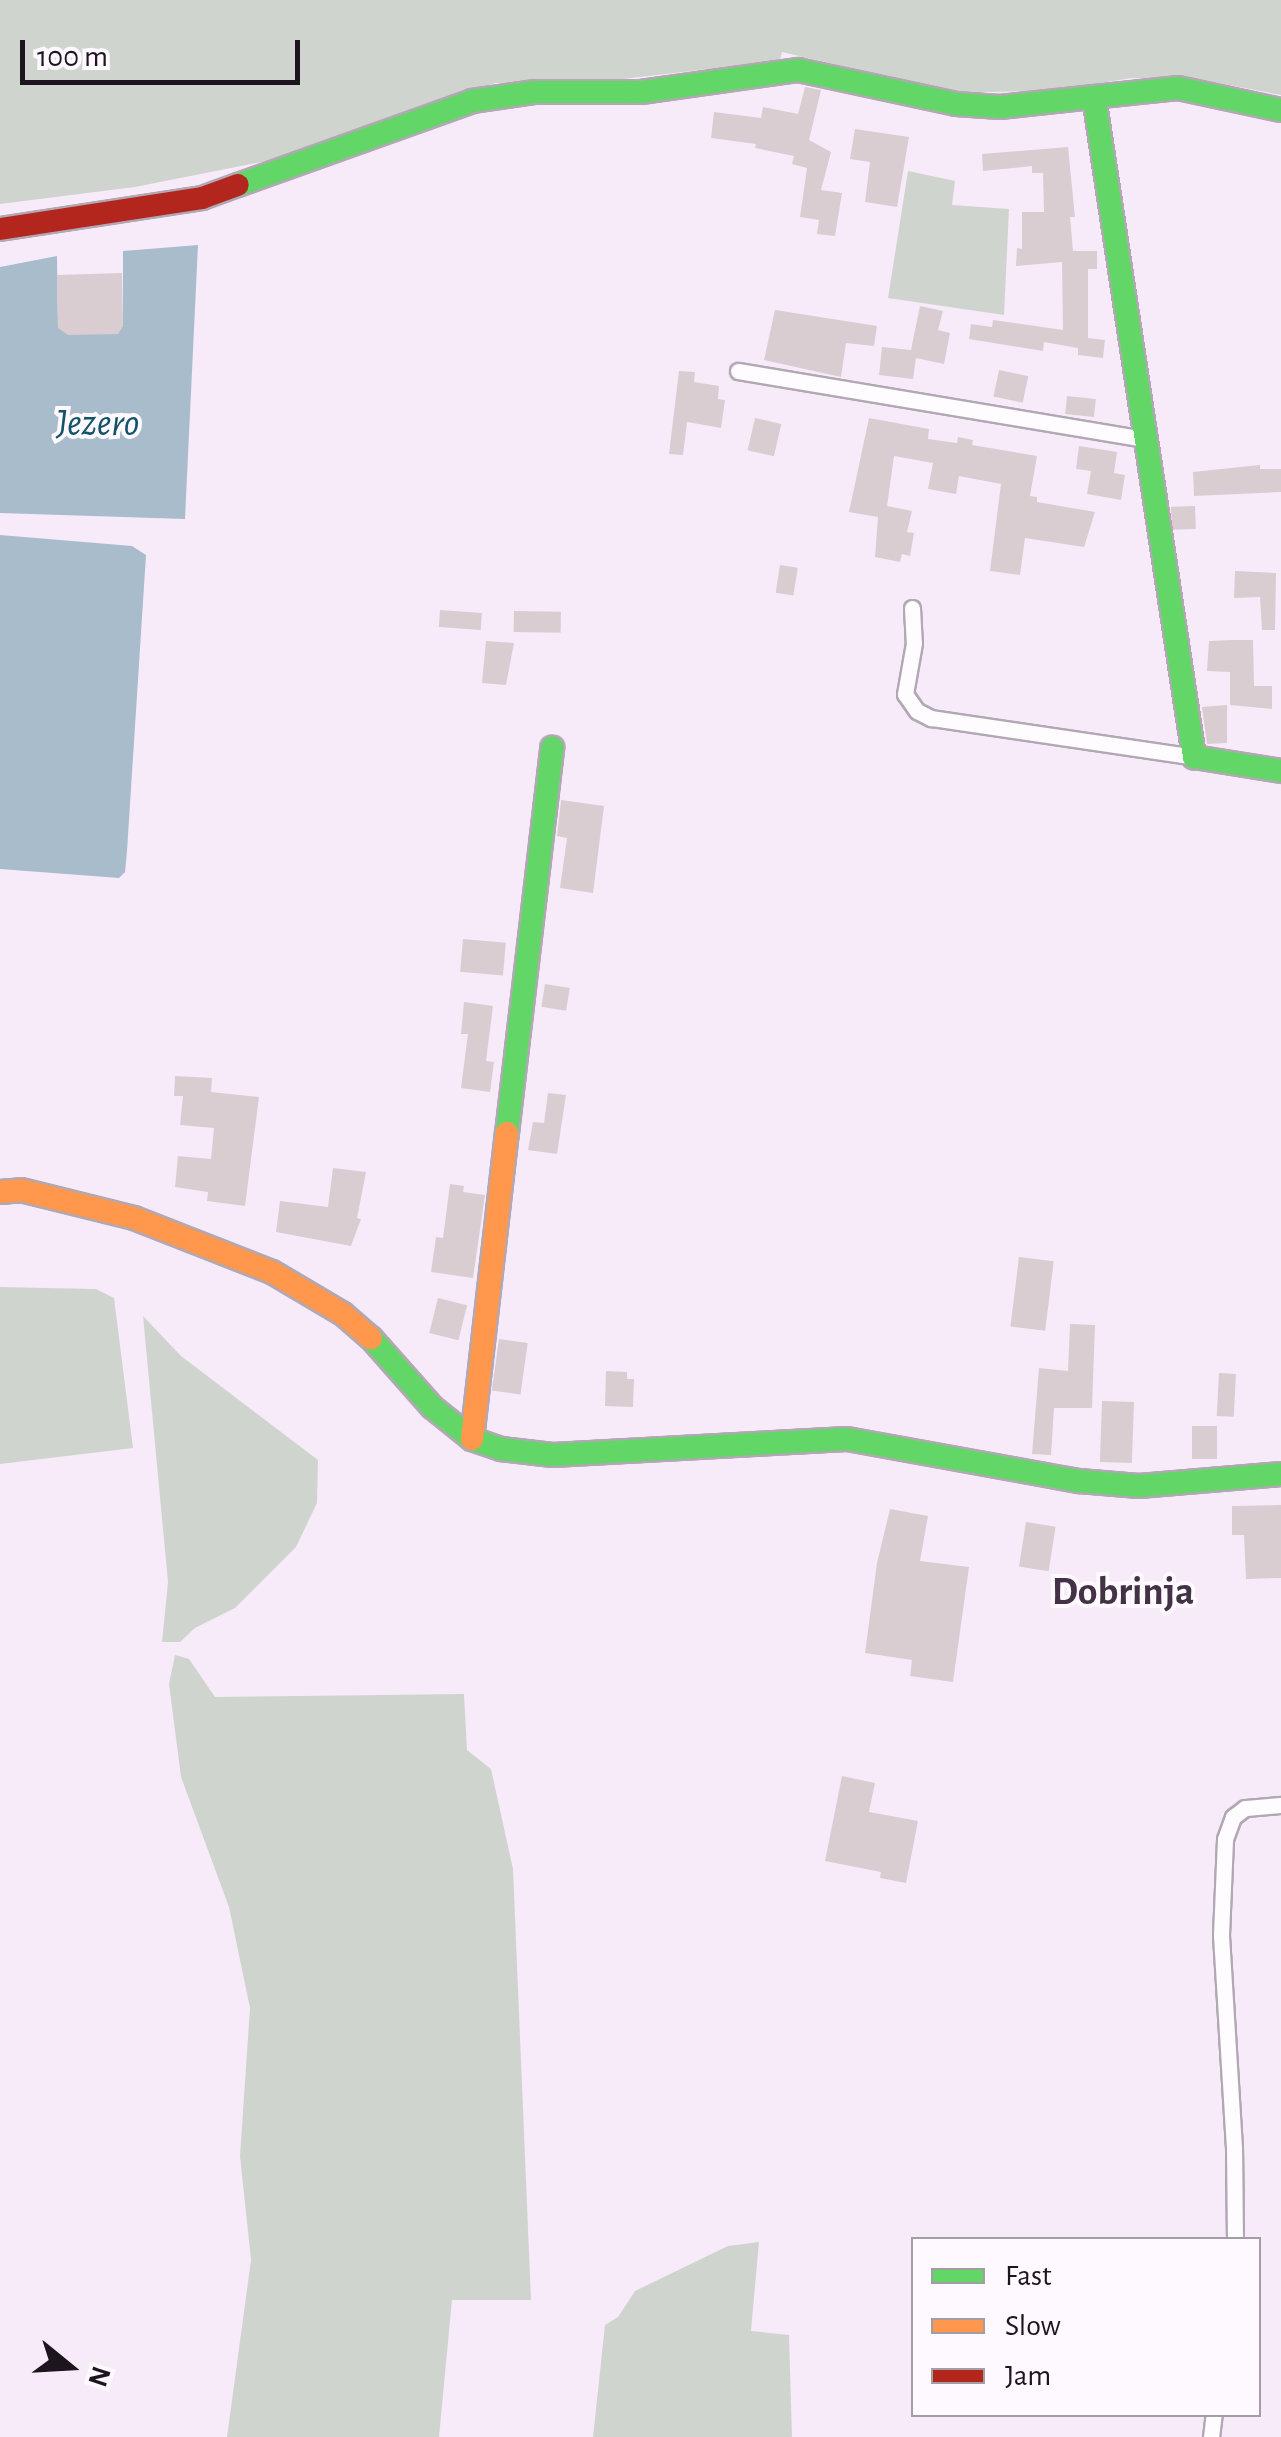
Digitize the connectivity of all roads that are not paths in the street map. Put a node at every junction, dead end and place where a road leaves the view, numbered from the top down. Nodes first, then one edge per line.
1 (1094, 96) junction
2 (1281, 110) edge
3 (0, 229) edge
4 (738, 371) dead end
5 (1144, 440) junction
6 (912, 608) dead end
7 (552, 748) dead end
8 (1194, 757) junction
9 (1281, 770) edge
10 (0, 1192) edge
11 (472, 1439) junction
12 (1281, 1474) edge
13 (1281, 1805) edge
14 (1235, 2237) edge

1 - 2 street
1 - 3 street
1 - 5 street
4 - 5 street
5 - 8 street
6 - 8 street
7 - 11 street
8 - 9 street
10 - 11 street
11 - 12 street
13 - 14 street

